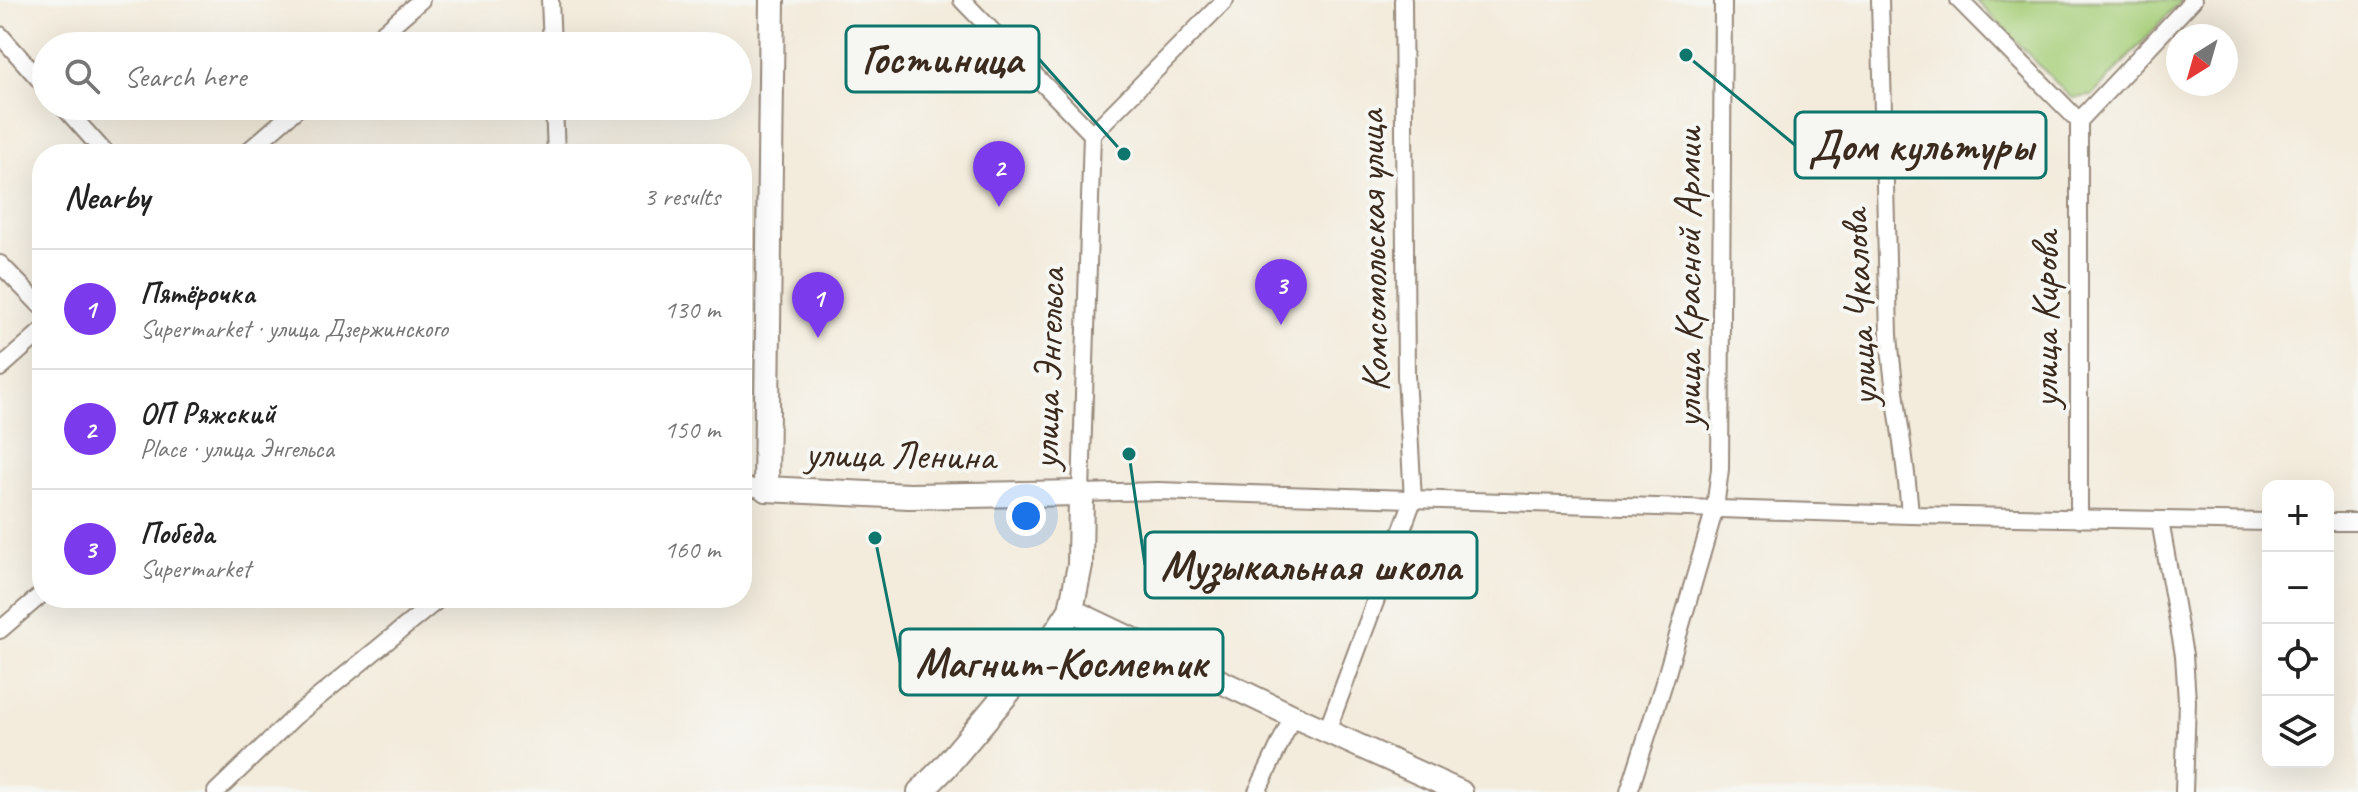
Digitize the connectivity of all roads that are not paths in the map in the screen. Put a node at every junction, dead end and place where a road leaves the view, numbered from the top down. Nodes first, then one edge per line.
1 (421, 0) edge
2 (550, 0) edge
3 (772, 0) edge
4 (962, 0) edge
5 (1225, 0) edge
6 (1403, 0) edge
7 (1723, 0) edge
8 (1880, 0) edge
9 (1959, 0) edge
10 (2193, 0) edge
11 (384, 32) edge
12 (551, 32) edge
13 (0, 35) edge
14 (32, 71) edge
15 (76, 120) edge
16 (284, 120) edge
17 (555, 120) edge
18 (2079, 121) junction
19 (1092, 134) junction
20 (97, 144) edge
21 (256, 144) edge
22 (556, 144) edge
23 (0, 264) edge
24 (32, 297) edge
25 (32, 340) edge
26 (0, 368) edge
27 (754, 488) edge
28 (1081, 493) junction
29 (1413, 500) junction
30 (1715, 508) junction
31 (1910, 515) junction
32 (2079, 519) junction
33 (2160, 521) junction
34 (2262, 522) edge
35 (2334, 522) edge
36 (2358, 522) edge
37 (32, 603) edge
38 (428, 608) edge
39 (1071, 610) junction
40 (0, 630) edge
41 (1293, 716) junction
42 (1327, 731) junction
43 (216, 792) edge
44 (920, 792) edge
45 (1257, 792) edge
46 (1461, 792) edge
47 (1629, 792) edge
48 (2184, 792) edge

1 - 11 street
2 - 12 street
3 - 27 main road
4 - 19 street
5 - 19 street
6 - 29 street, Комсомольская улица
7 - 30 street, улица Красной Армии
8 - 31 street, улица Чкалова
9 - 18 street
10 - 18 street
13 - 14 street
15 - 20 street
16 - 21 street
17 - 22 street
18 - 32 street, улица Кирова
19 - 28 street, улица Энгельса
23 - 24 street
25 - 26 street
27 - 28 main road, улица Ленина
28 - 29 street
28 - 39 main road, улица Энгельса
29 - 30 street
29 - 42 street
30 - 31 street
30 - 47 street, улица Красной Армии
31 - 32 street
32 - 33 street
33 - 34 street
33 - 48 street
35 - 36 street
37 - 40 street
38 - 43 street
39 - 41 main road
39 - 44 main road, улица Энгельса
41 - 42 main road
41 - 45 street
42 - 46 main road

